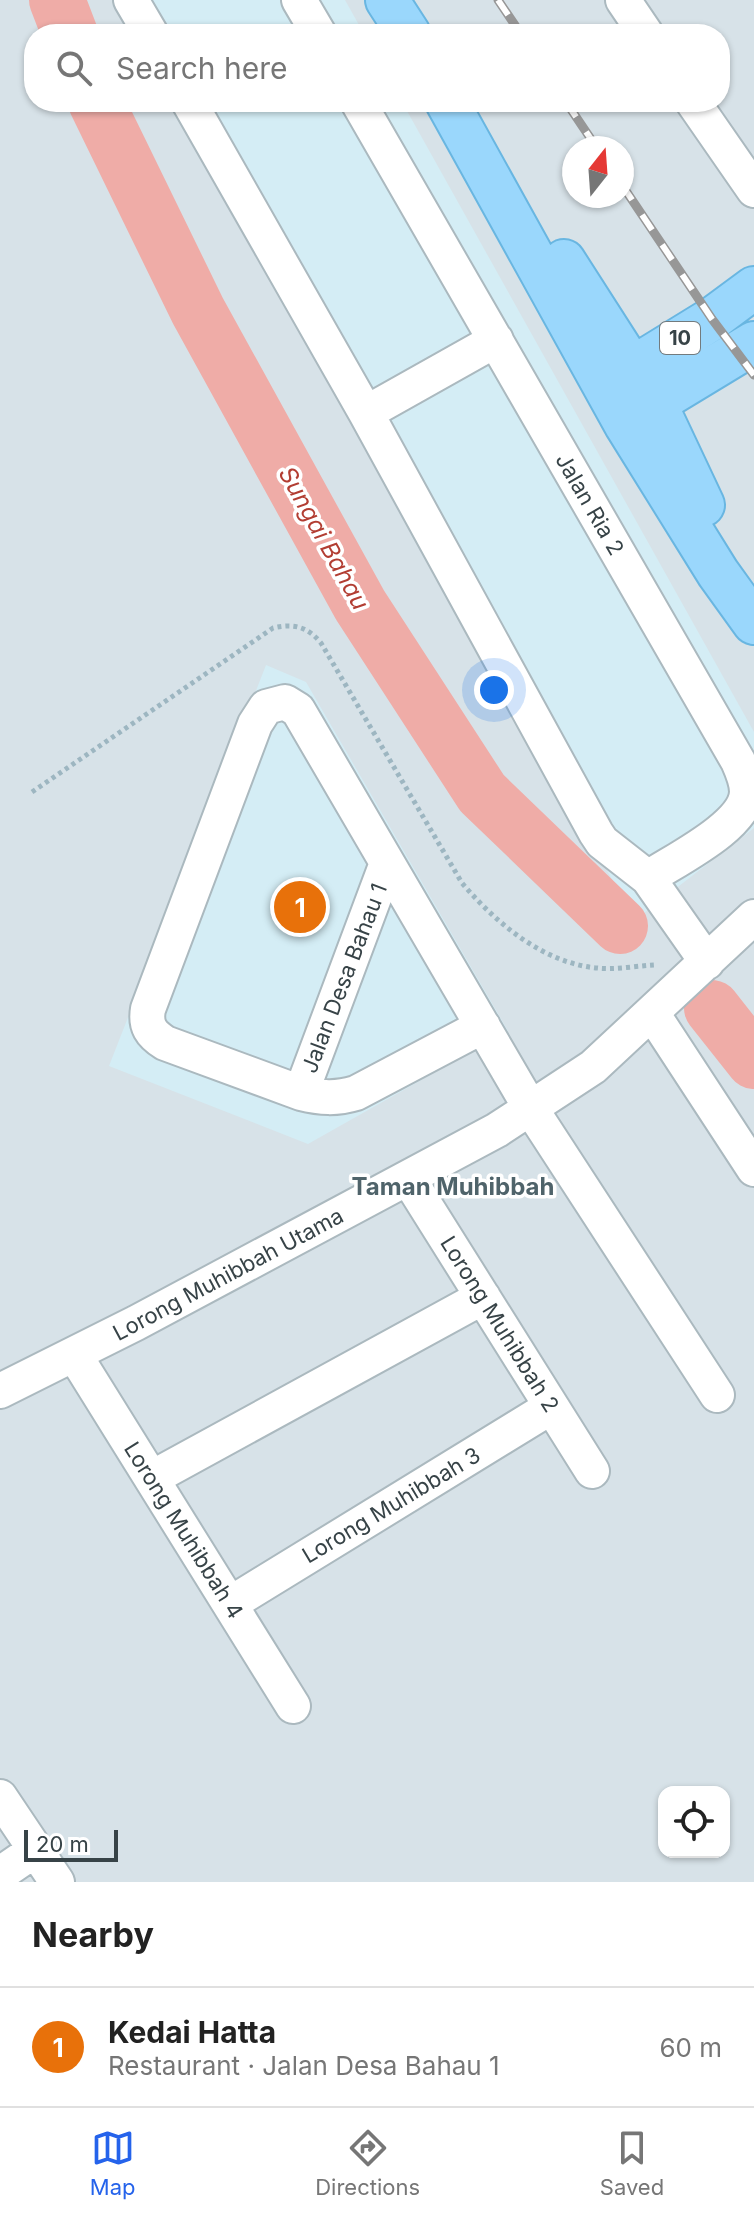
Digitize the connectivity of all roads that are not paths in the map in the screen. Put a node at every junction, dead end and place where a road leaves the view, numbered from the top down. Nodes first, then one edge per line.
1 (299, 0) edge
2 (387, 0) edge
3 (623, 0) edge
4 (313, 24) edge
5 (403, 24) edge
6 (639, 24) edge
7 (195, 112) edge
8 (364, 112) edge
9 (453, 112) edge
10 (469, 112) edge
11 (700, 112) edge
12 (754, 190) edge
13 (754, 288) edge
14 (496, 340) junction
15 (754, 343) edge
16 (617, 376) junction
17 (366, 413) junction
18 (640, 414) junction
19 (754, 621) edge
20 (387, 863) junction
21 (648, 878) junction
22 (754, 917) edge
23 (707, 962) junction
24 (652, 1013) junction
25 (483, 1026) junction
26 (301, 1093) junction
27 (531, 1109) junction
28 (754, 1169) edge
29 (408, 1178) junction
30 (483, 1297) junction
31 (74, 1354) junction
32 (0, 1391) edge
33 (717, 1395) dead end
34 (551, 1407) junction
35 (592, 1471) dead end
36 (152, 1478) junction
37 (230, 1604) junction
38 (293, 1706) dead end
39 (0, 1797) edge
40 (35, 1850) junction
41 (0, 1874) edge
42 (57, 1882) edge

1 - 4 street
2 - 5 main road
3 - 6 street
7 - 17 street
8 - 14 street, Jalan Ria 2
9 - 16 main road
10 - 16 main road
11 - 12 street
13 - 16 main road, 10
14 - 17 street
14 - 21 street, Jalan Ria 2
15 - 18 main road, 10
16 - 18 main road
17 - 21 street
18 - 19 main road
20 - 25 street
20 - 26 street, Jalan Desa Bahau 1
20 - 26 street
21 - 23 street
22 - 23 street, Lorong Muhibbah Utama
23 - 24 street, Lorong Muhibbah Utama
24 - 27 street, Lorong Muhibbah Utama
24 - 28 street
25 - 26 street
25 - 27 street
27 - 29 street, Lorong Muhibbah Utama
27 - 33 street
29 - 30 street, Lorong Muhibbah 2
29 - 31 street, Lorong Muhibbah Utama
30 - 34 street, Lorong Muhibbah 2
30 - 36 street
31 - 32 street, Lorong Muhibbah Utama
31 - 36 street, Lorong Muhibbah 4
34 - 35 street, Lorong Muhibbah 2
34 - 37 street, Lorong Muhibbah 3
36 - 37 street, Lorong Muhibbah 4
37 - 38 street, Lorong Muhibbah 4
39 - 40 street
40 - 41 street
40 - 42 street

